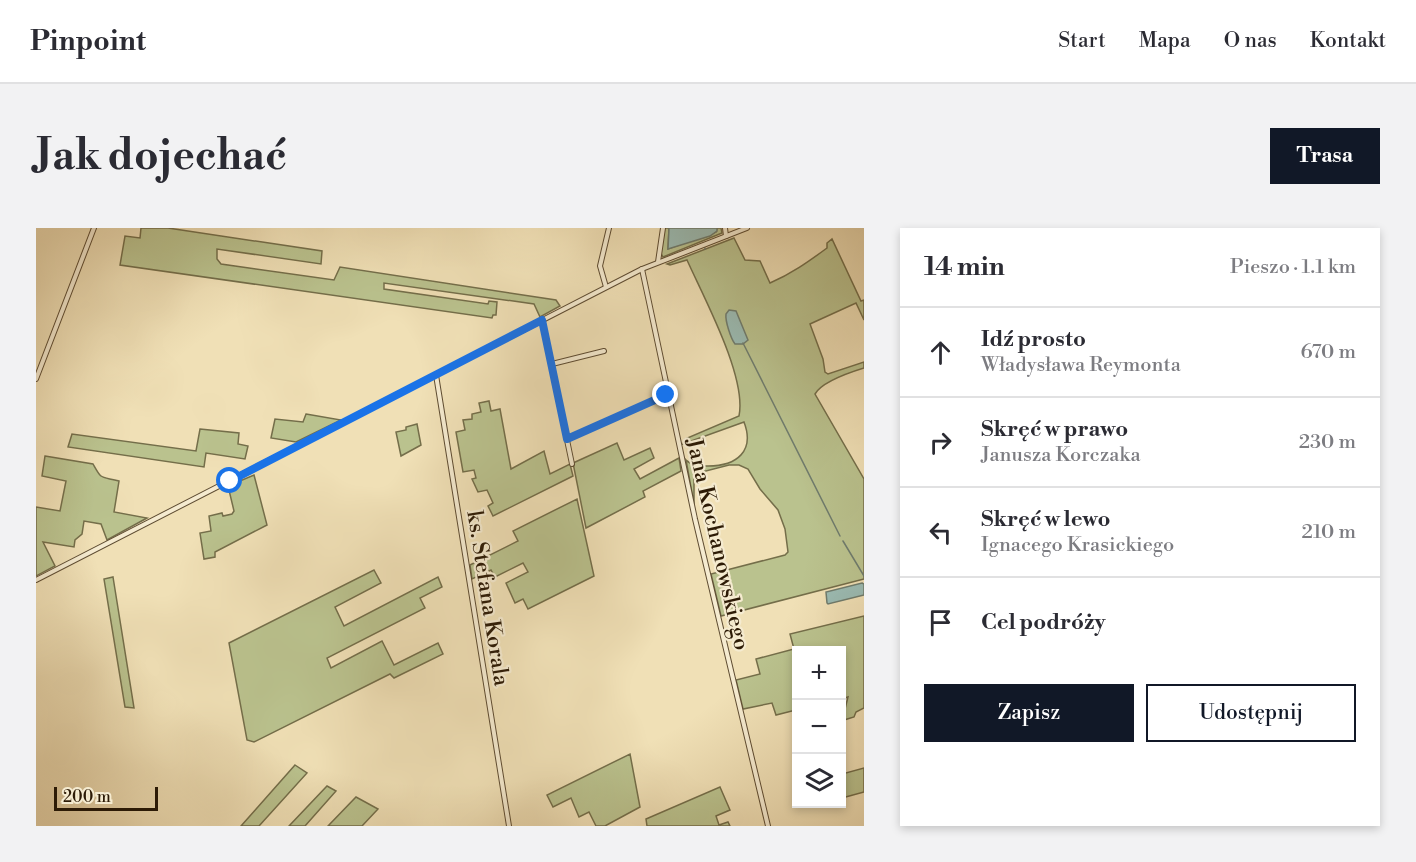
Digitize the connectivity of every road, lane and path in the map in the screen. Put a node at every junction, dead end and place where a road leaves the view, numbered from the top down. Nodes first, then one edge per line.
1 (94, 228) edge
2 (609, 228) edge
3 (663, 228) edge
4 (725, 228) edge
5 (747, 228) edge
6 (726, 236) junction
7 (658, 262) junction
8 (642, 269) junction
9 (606, 287) junction
10 (542, 320) junction
11 (604, 351) dead end
12 (552, 364) junction
13 (436, 375) junction
14 (36, 379) edge
15 (668, 394) junction
16 (567, 439) junction
17 (572, 464) dead end
18 (36, 580) edge
19 (509, 826) edge
20 (768, 826) edge

1 - 14 street
2 - 9 street
3 - 7 street
4 - 6 street
5 - 6 street
6 - 7 street
7 - 8 street
8 - 9 street
8 - 15 street, Jana Kochanowskiego
9 - 10 street
10 - 12 street
10 - 13 street
11 - 12 street
12 - 16 street
13 - 18 street
13 - 19 street, ks. Stefana Korala
15 - 16 street
15 - 20 street, Jana Kochanowskiego
16 - 17 street

